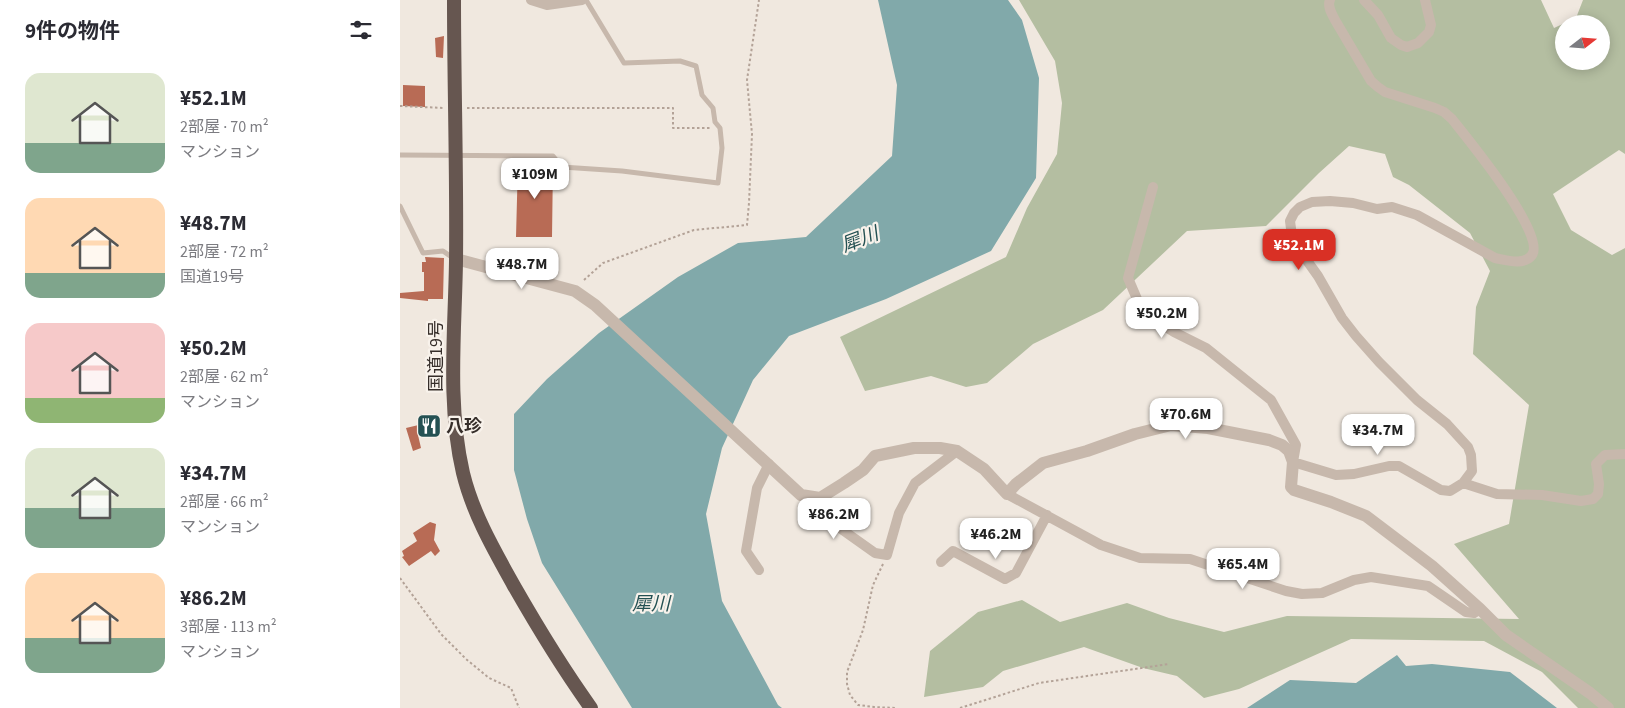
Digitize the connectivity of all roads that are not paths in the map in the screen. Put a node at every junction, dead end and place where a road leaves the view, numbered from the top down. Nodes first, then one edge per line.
1 (454, 0) edge
2 (531, 0) edge
3 (584, 0) edge
4 (1330, 0) edge
5 (1364, 0) edge
6 (1425, 0) edge
7 (400, 155) edge
8 (455, 155) junction
9 (1153, 187) dead end
10 (400, 206) edge
11 (456, 259) junction
12 (957, 451) junction
13 (1625, 454) edge
14 (1292, 462) junction
15 (769, 464) junction
16 (1463, 484) junction
17 (1008, 494) junction
18 (812, 496) junction
19 (1047, 515) junction
20 (941, 562) dead end
21 (759, 570) dead end
22 (1480, 609) junction
23 (591, 708) edge
24 (1608, 708) edge

1 - 8 highway, 国道19号
2 - 3 street
3 - 8 lane
4 - 16 street
5 - 6 street
7 - 8 lane
8 - 11 highway, 国道19号
9 - 14 street
10 - 11 lane
11 - 15 street
11 - 23 highway, 国道19号
12 - 17 street
12 - 18 street
12 - 18 street
13 - 16 street
14 - 16 street
14 - 17 street
14 - 22 street
15 - 18 street
15 - 21 street
17 - 19 street
19 - 20 street
19 - 22 street
22 - 24 street

